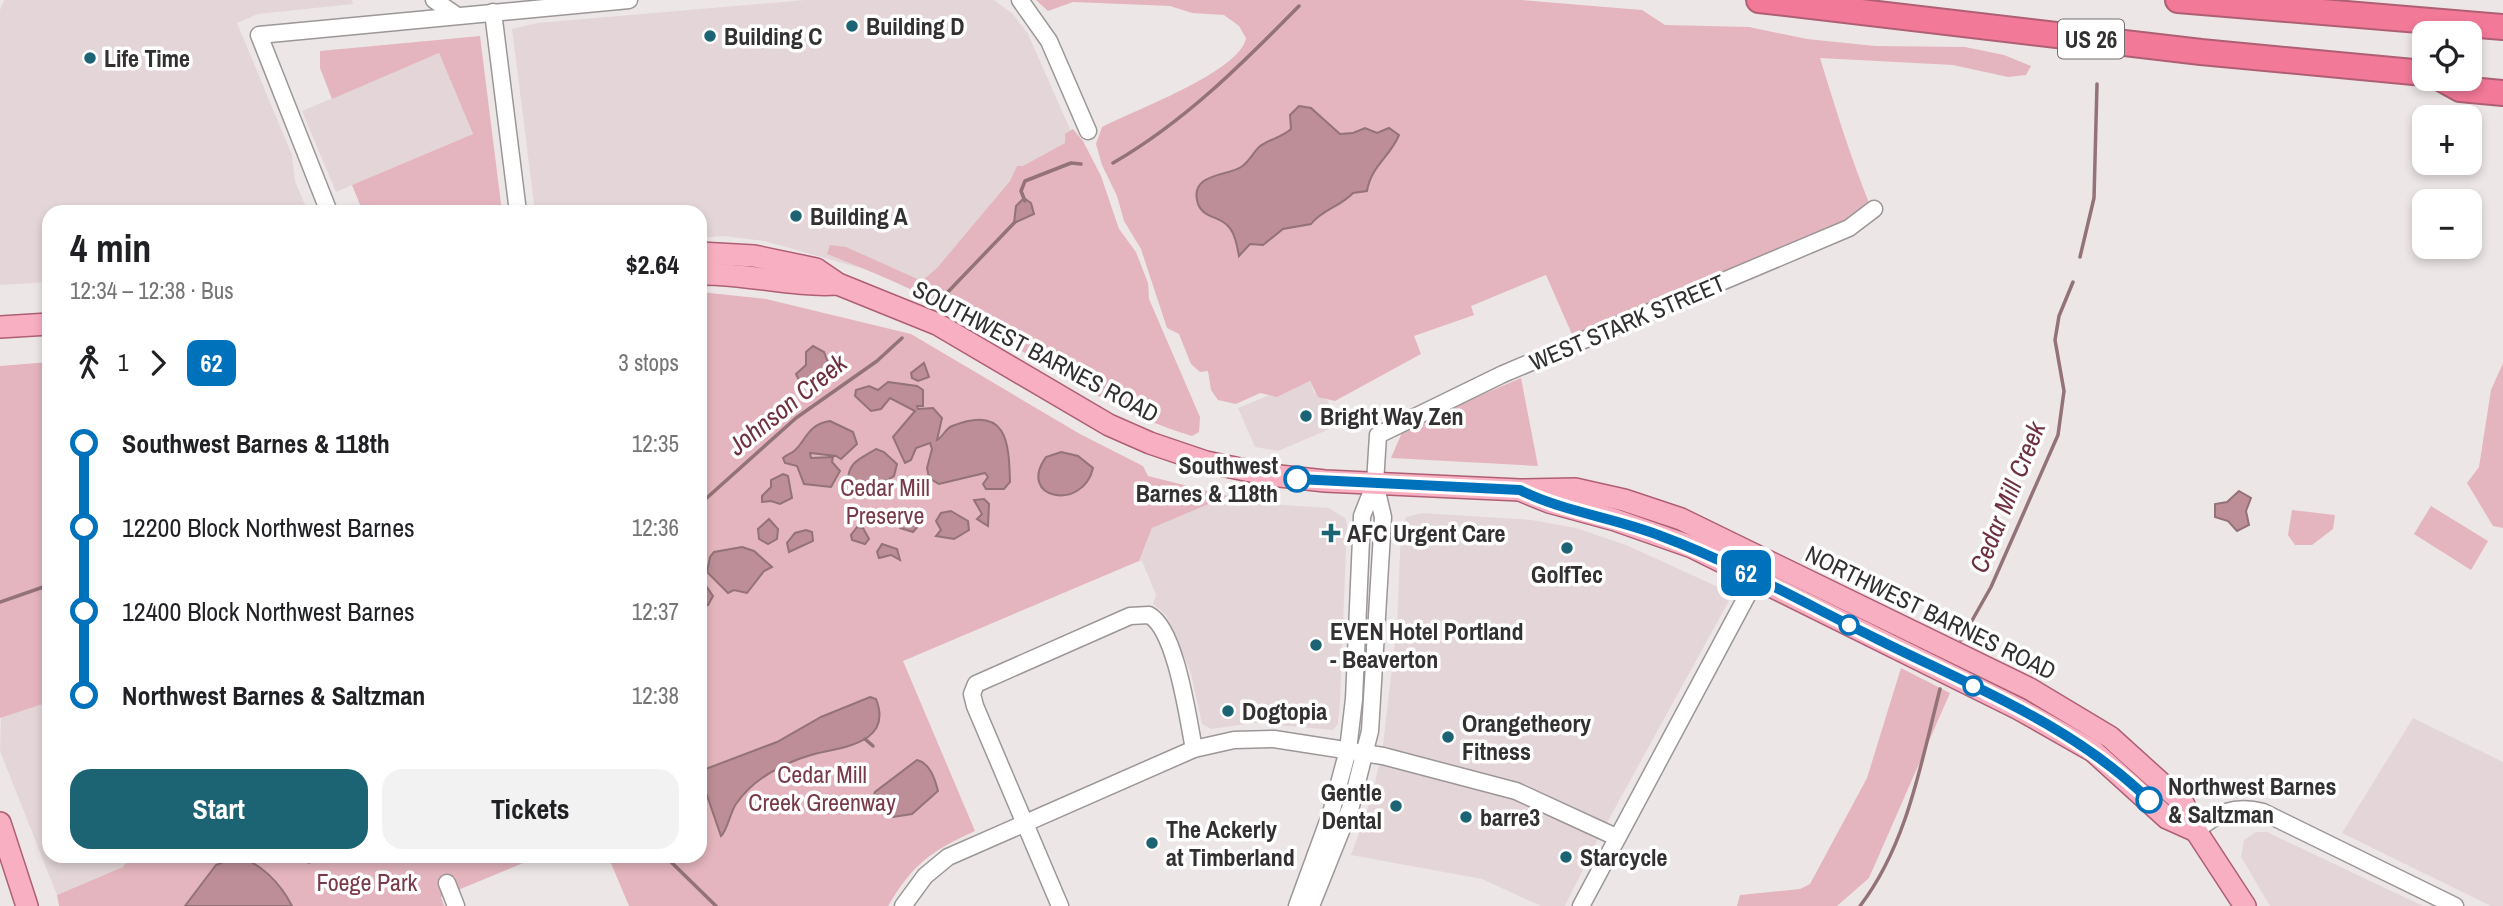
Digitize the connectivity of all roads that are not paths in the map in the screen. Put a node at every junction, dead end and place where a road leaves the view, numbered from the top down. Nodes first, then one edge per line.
1 (434, 0) edge
2 (629, 0) edge
3 (1020, 0) edge
4 (1759, 0) edge
5 (2178, 0) edge
6 (493, 12) junction
7 (456, 15) junction
8 (2503, 27) edge
9 (2412, 72) edge
10 (2482, 78) edge
11 (2503, 80) edge
12 (2482, 91) edge
13 (2503, 93) edge
14 (1088, 131) dead end
15 (326, 205) edge
16 (517, 205) edge
17 (1874, 209) dead end
18 (707, 253) edge
19 (754, 256) junction
20 (707, 274) edge
21 (739, 275) junction
22 (838, 284) junction
23 (4, 324) edge
24 (42, 324) edge
25 (1376, 482) junction
26 (1520, 490) junction
27 (1756, 579) junction
28 (1194, 749) junction
29 (1348, 750) junction
30 (1365, 753) junction
31 (0, 823) edge
32 (1024, 823) junction
33 (2196, 831) junction
34 (1616, 837) junction
35 (447, 883) dead end
36 (27, 906) edge
37 (456, 906) edge
38 (903, 906) edge
39 (1059, 906) edge
40 (1297, 906) edge
41 (1311, 906) edge
42 (1581, 906) edge
43 (2245, 906) edge
44 (2455, 906) edge

1 - 7 street
2 - 6 street
3 - 14 street
4 - 9 highway, US 26
5 - 8 highway
6 - 7 street
6 - 16 street
7 - 15 street
10 - 11 highway
12 - 13 highway
17 - 25 street, WEST STARK STREET
18 - 19 main road, SOUTHWEST BARNES ROAD
19 - 21 main road
19 - 22 main road, SOUTHWEST BARNES ROAD
20 - 21 main road, SOUTHWEST BARNES ROAD
21 - 22 main road, SOUTHWEST BARNES ROAD
22 - 25 main road, SOUTHWEST BARNES ROAD
23 - 24 main road
25 - 26 main road, NORTHWEST BARNES ROAD
25 - 29 street
25 - 30 street
26 - 27 main road, NORTHWEST BARNES ROAD
26 - 33 main road, NORTHWEST BARNES ROAD
27 - 33 main road, NORTHWEST BARNES ROAD
27 - 34 street
28 - 29 street
28 - 32 street
28 - 32 street
29 - 30 street
29 - 40 street
30 - 34 street
30 - 41 street
31 - 36 main road
32 - 38 street
32 - 39 street
33 - 43 main road
33 - 44 street
34 - 42 street
35 - 37 street

